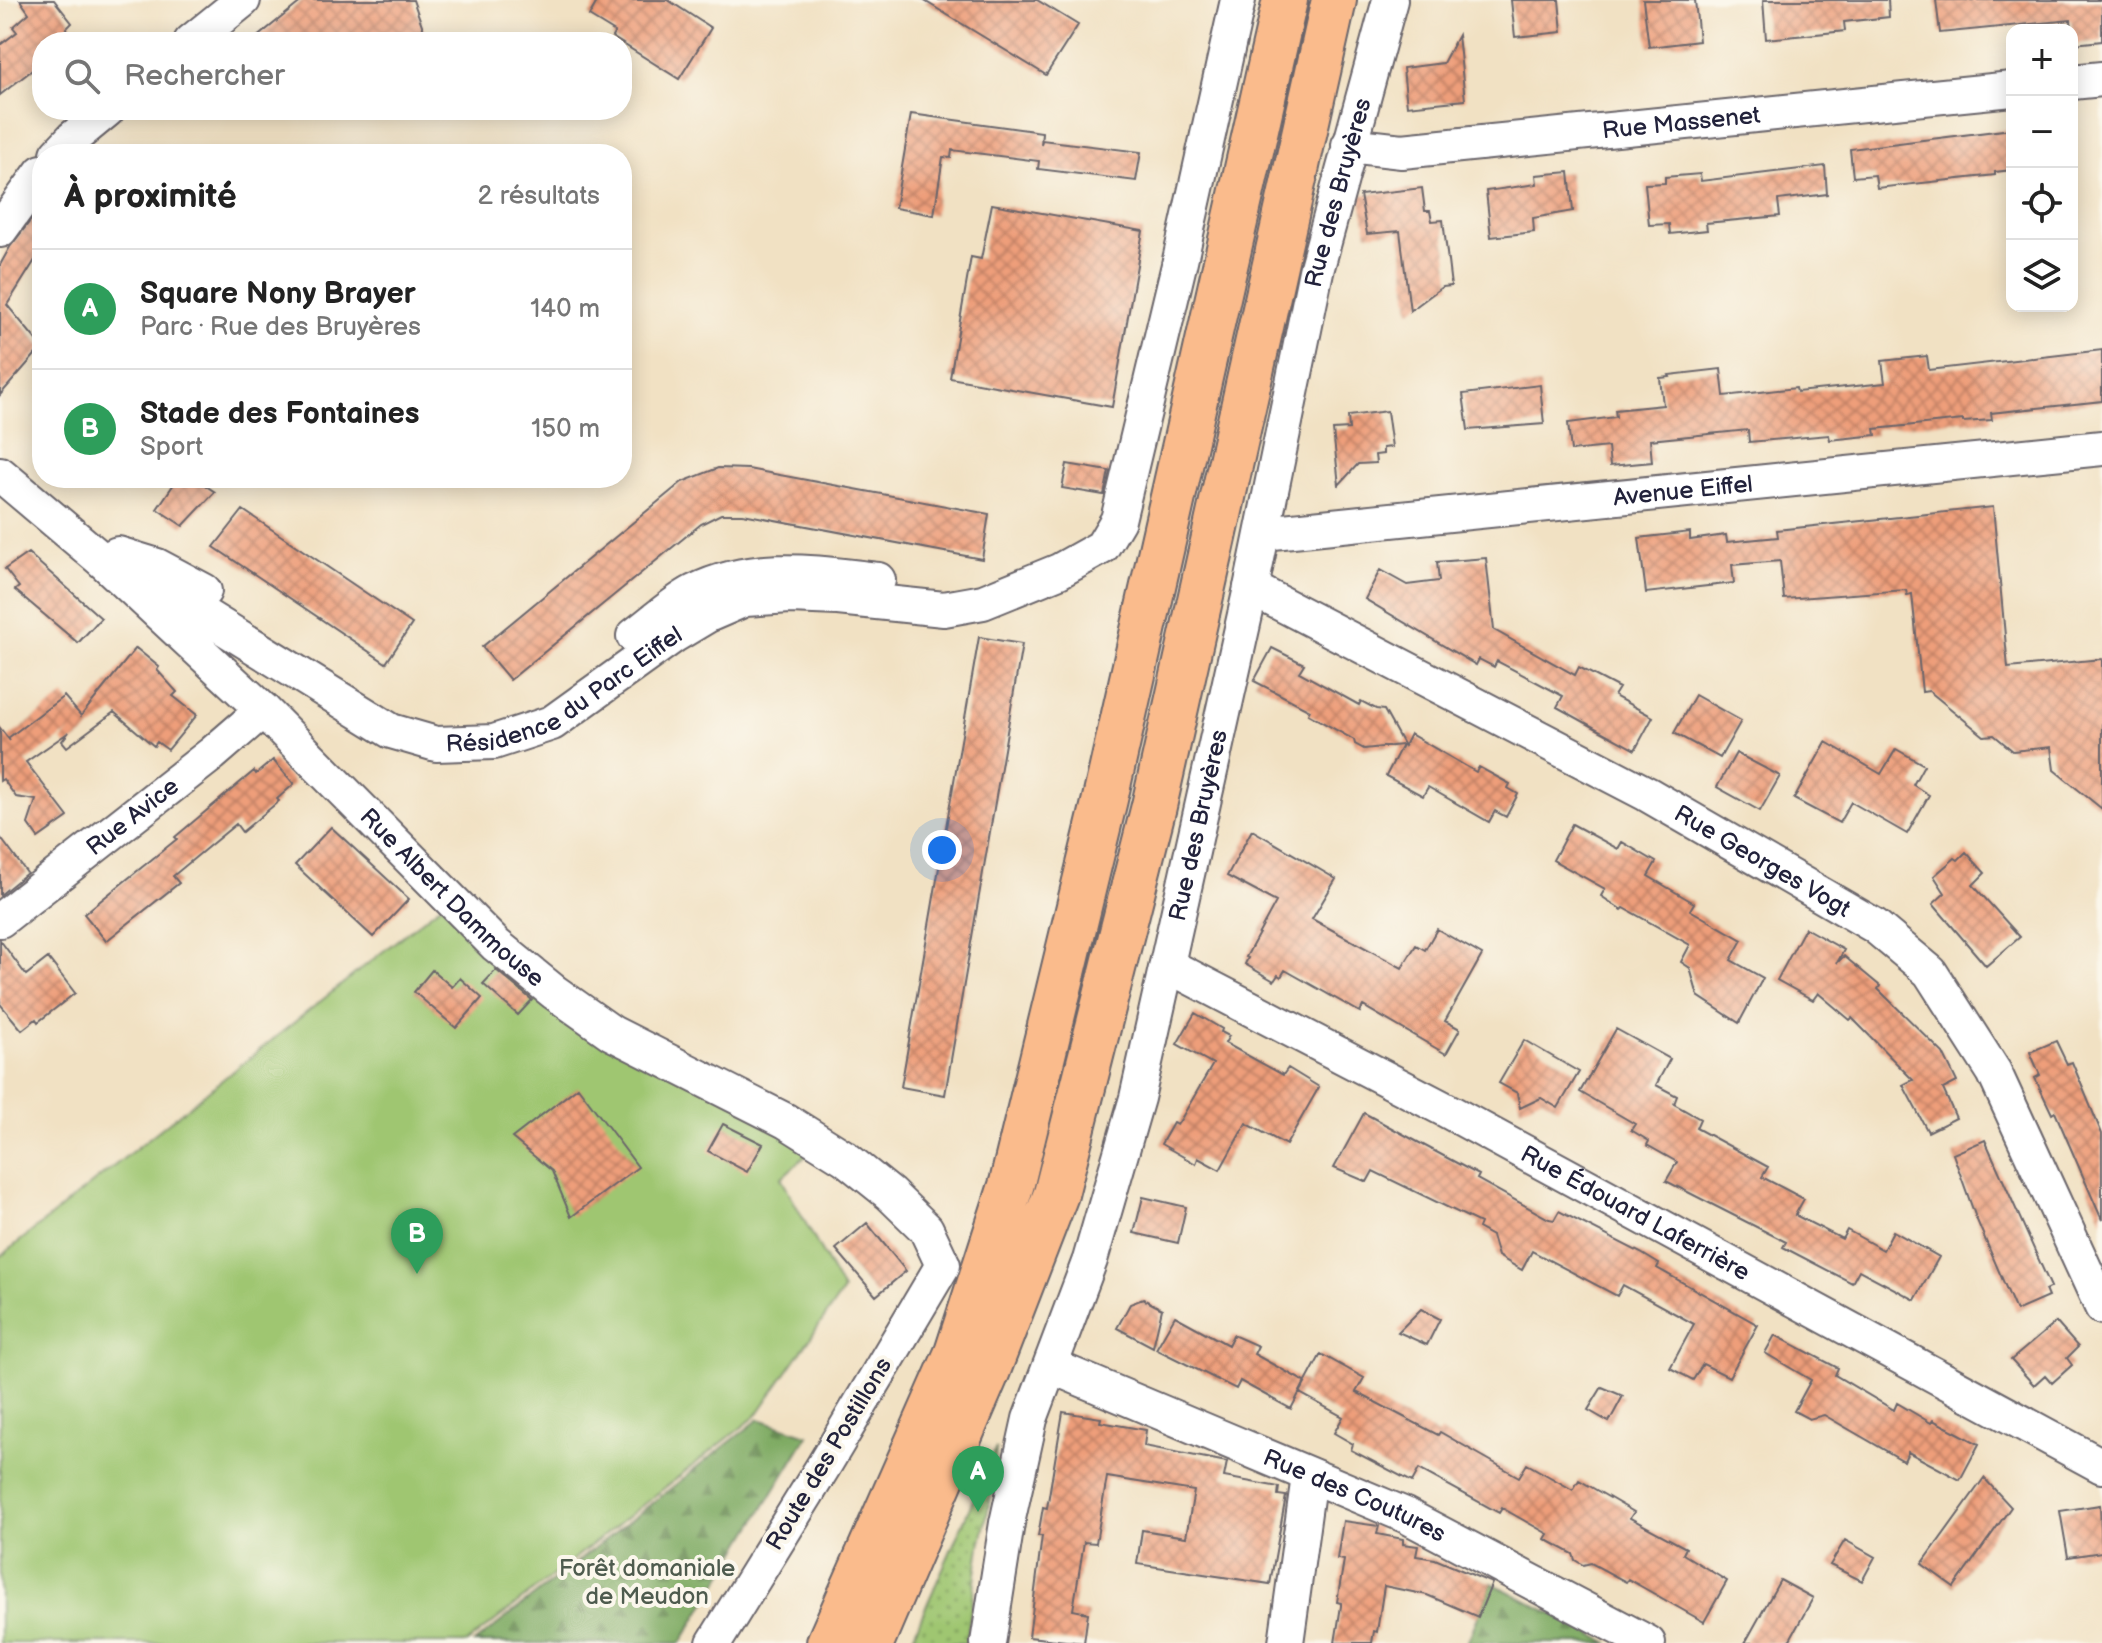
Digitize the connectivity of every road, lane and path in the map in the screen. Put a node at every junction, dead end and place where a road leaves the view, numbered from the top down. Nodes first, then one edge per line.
1 (243, 0) edge
2 (1238, 0) edge
3 (1285, 0) edge
4 (1334, 0) edge
5 (1390, 0) edge
6 (203, 32) edge
7 (2102, 79) edge
8 (2078, 81) edge
9 (2006, 90) edge
10 (95, 120) edge
11 (67, 144) edge
12 (1349, 145) junction
13 (32, 186) edge
14 (0, 230) edge
15 (2102, 448) edge
16 (0, 474) edge
17 (1263, 533) junction
18 (103, 561) junction
19 (1251, 588) junction
20 (1010, 589) junction
21 (147, 600) junction
22 (263, 710) junction
23 (0, 920) edge
24 (1167, 965) junction
25 (943, 1265) joint
26 (2102, 1307) edge
27 (1051, 1366) junction
28 (2102, 1466) edge
29 (1309, 1476) junction
30 (714, 1643) edge
31 (829, 1643) edge
32 (871, 1643) edge
33 (988, 1643) edge
34 (1286, 1643) edge
35 (1648, 1643) edge

1 - 6 street
2 - 20 street, Résidence du Parc Eiffel
3 - 31 highway
4 - 32 highway
5 - 12 street, Rue des Bruyères
7 - 8 street
9 - 12 street, Rue Massenet
10 - 11 street
12 - 17 street, Rue des Bruyères
13 - 14 street
15 - 17 street, Avenue Eiffel
16 - 18 street, Rue Albert Dammouse
17 - 19 street, Rue des Bruyères
18 - 20 street, Résidence du Parc Eiffel
18 - 21 street, Rue Albert Dammouse
19 - 24 street, Rue des Bruyères
19 - 26 street, Rue Georges Vogt
20 - 21 street, Résidence du Parc Eiffel
21 - 22 street, Rue Albert Dammouse
22 - 23 street, Rue Avice
22 - 25 street, Rue Albert Dammouse
24 - 27 street, Rue des Bruyères
24 - 28 street, Rue Édouard Laferrière
25 - 30 street, Route des Postillons
27 - 29 street, Rue des Coutures
27 - 33 street, Rue des Bruyères
29 - 34 street
29 - 35 street, Rue des Coutures

